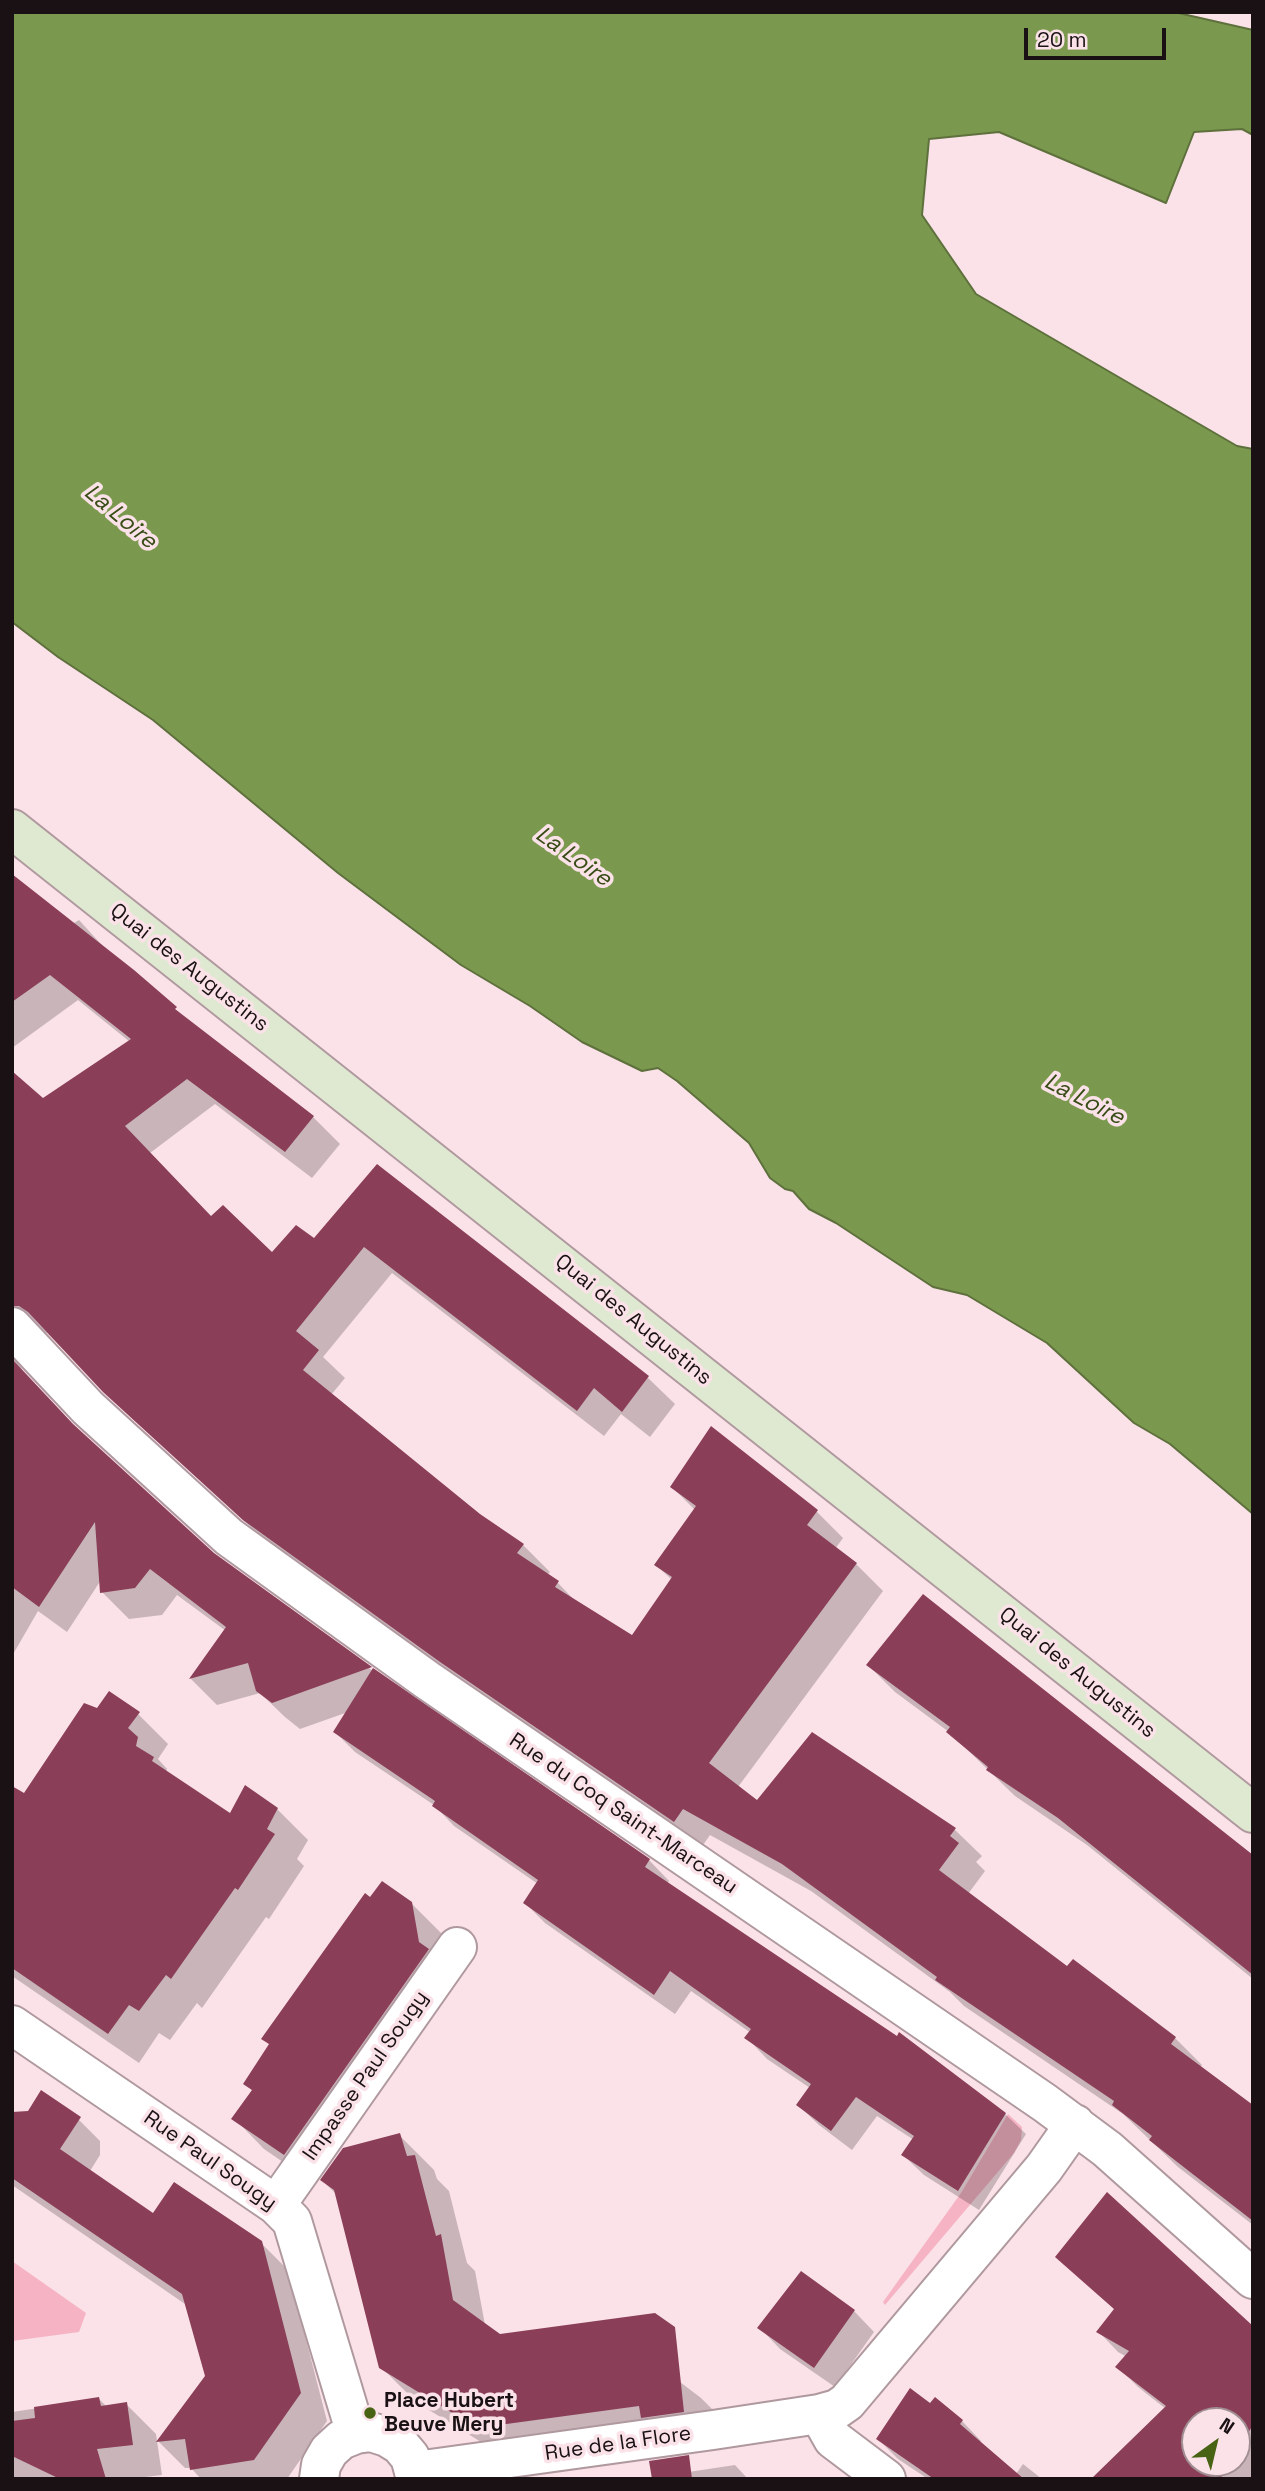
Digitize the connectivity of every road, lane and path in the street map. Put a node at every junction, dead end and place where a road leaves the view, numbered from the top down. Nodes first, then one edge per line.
1 (12, 829) edge
2 (12, 1327) edge
3 (1253, 1813) edge
4 (457, 1947) dead end
5 (12, 2025) edge
6 (1075, 2124) junction
7 (276, 2205) junction
8 (1253, 2279) edge
9 (819, 2414) junction
10 (355, 2434) junction
11 (416, 2475) edge
12 (319, 2479) edge
13 (886, 2479) edge

1 - 3 main road, Quai des Augustins
2 - 6 street, Rue du Coq Saint-Marceau
4 - 7 street, Impasse Paul Sougy
5 - 7 street, Rue Paul Sougy
6 - 8 street, Rue du Coq Saint-Marceau
6 - 9 street, Rue de la Flore
7 - 10 street, Rue Paul Sougy
9 - 11 street, Rue de la Flore
9 - 13 street
10 - 11 street
10 - 12 street

